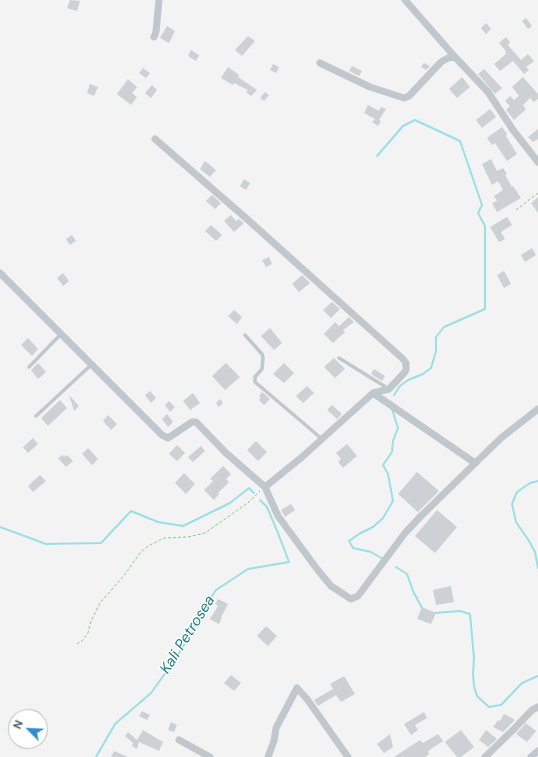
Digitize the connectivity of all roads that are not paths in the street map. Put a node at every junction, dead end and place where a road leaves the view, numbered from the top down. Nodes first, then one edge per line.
1 (159, 0) edge
2 (405, 0) edge
3 (154, 37) dead end
4 (455, 57) junction
5 (320, 63) dead end
6 (156, 139) dead end
7 (538, 162) edge
8 (0, 273) edge
9 (60, 335) junction
10 (245, 335) dead end
11 (339, 358) dead end
12 (91, 365) junction
13 (28, 367) dead end
14 (388, 389) junction
15 (373, 393) junction
16 (538, 409) edge
17 (36, 416) dead end
18 (322, 439) junction
19 (475, 463) junction
20 (265, 486) junction
21 (538, 707) edge
22 (179, 740) dead end
23 (538, 751) edge
24 (210, 757) edge
25 (268, 757) edge
26 (348, 757) edge
27 (484, 757) edge
28 (531, 757) edge

1 - 3 street
2 - 4 street
4 - 5 street
4 - 7 street
6 - 14 street
8 - 9 street
9 - 12 street
9 - 13 lane
10 - 18 lane
11 - 14 lane
12 - 17 lane
12 - 20 street
14 - 15 street
15 - 18 street
15 - 19 street
16 - 19 street
18 - 20 street
19 - 20 street
21 - 27 street
22 - 24 street
23 - 28 street
25 - 26 street

